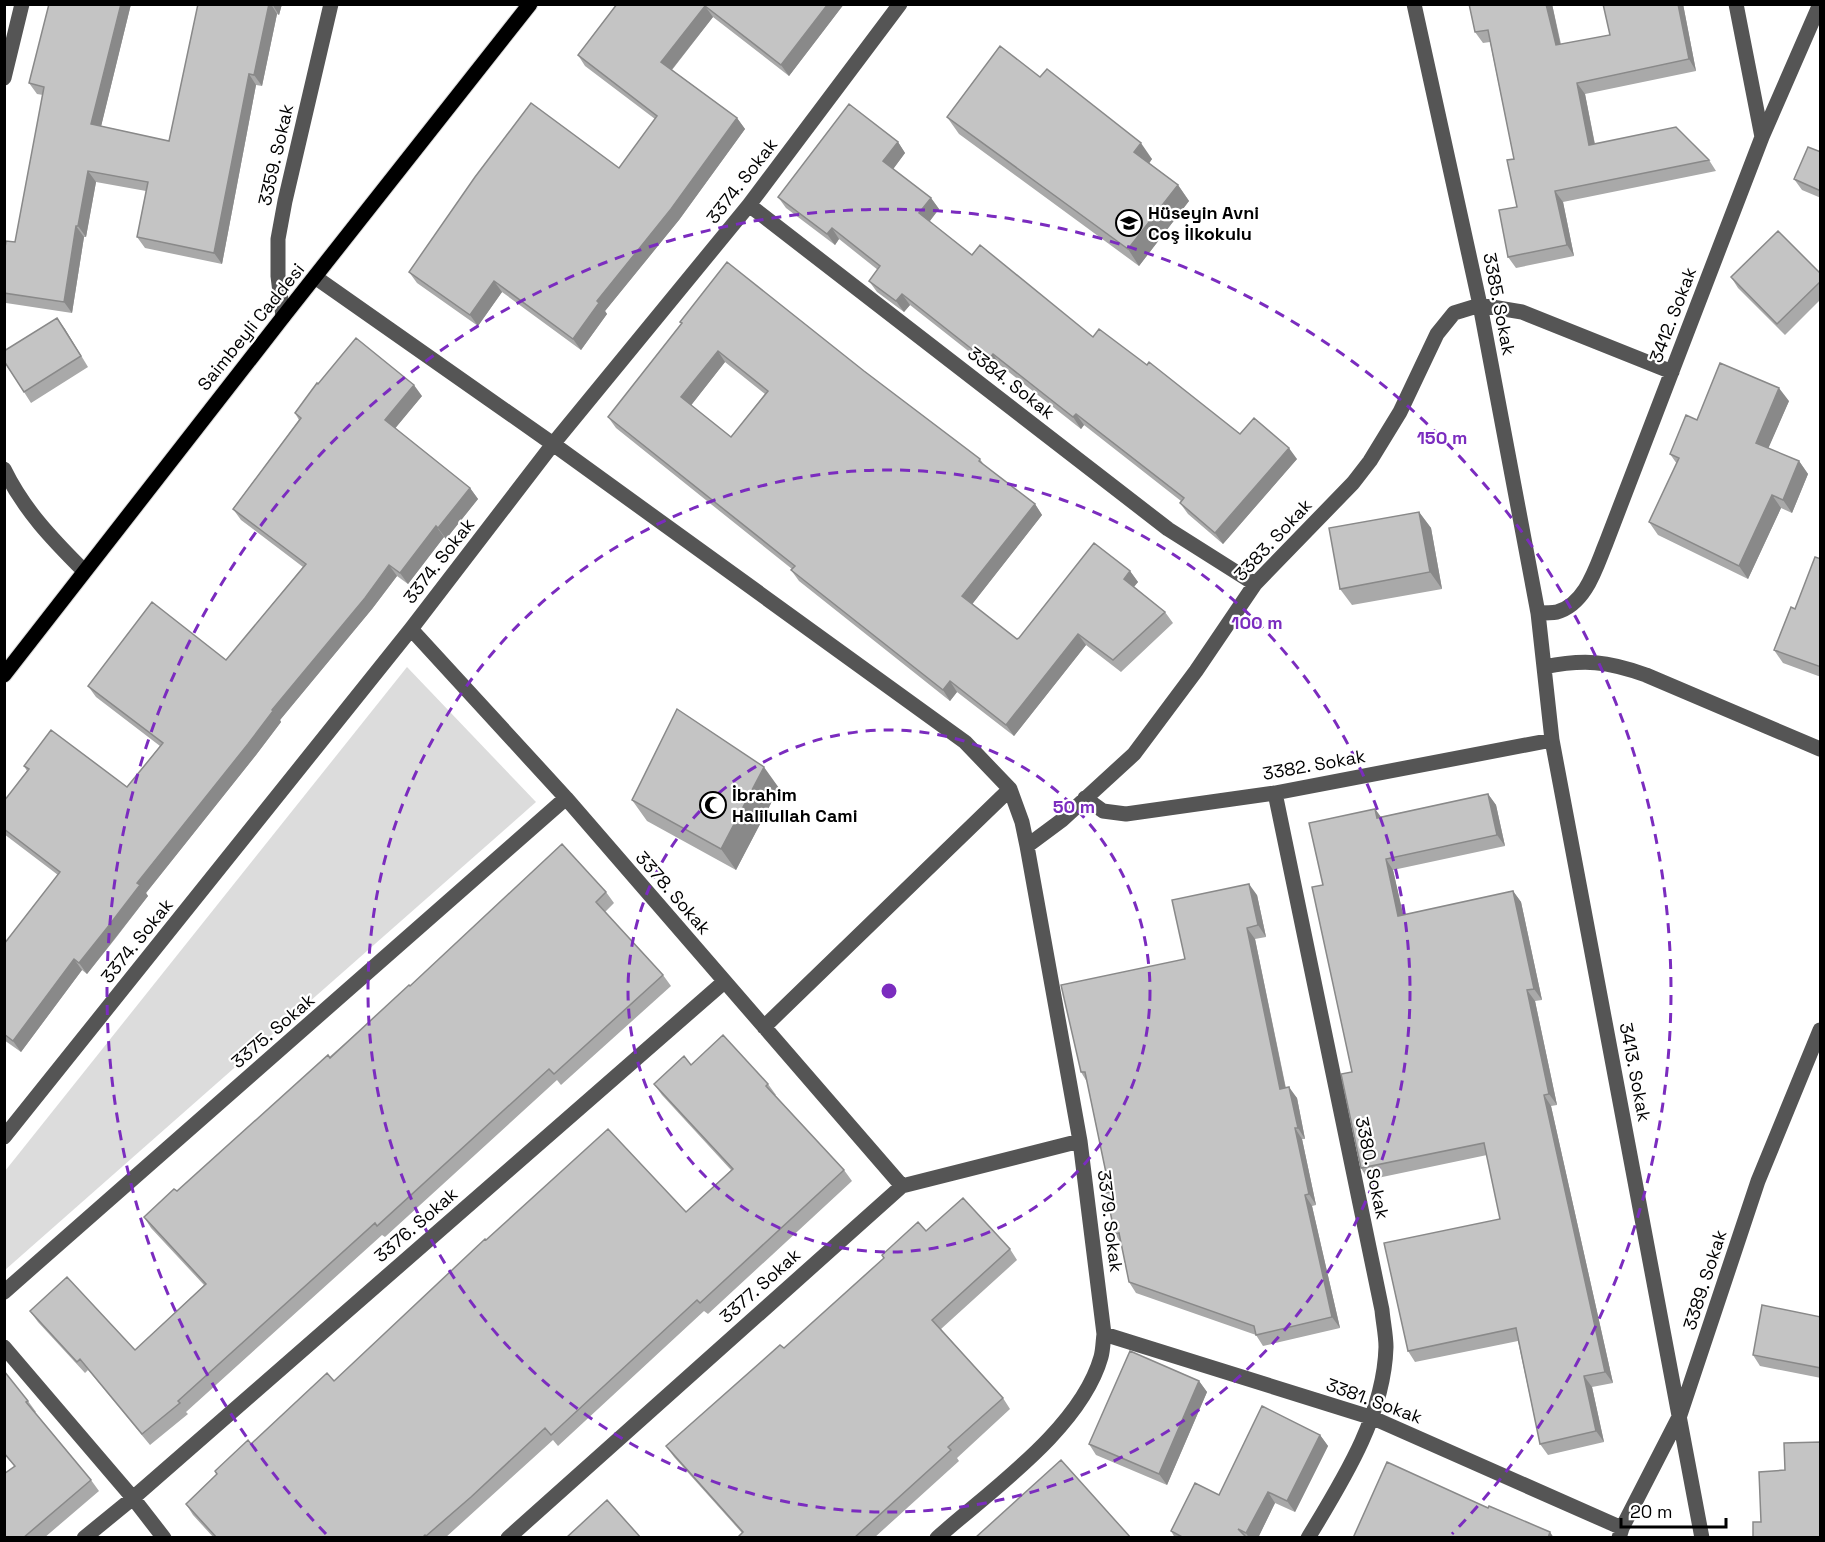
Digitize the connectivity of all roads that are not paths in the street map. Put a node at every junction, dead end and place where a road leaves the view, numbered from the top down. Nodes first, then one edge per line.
1 (22, 4) edge
2 (331, 4) edge
3 (530, 4) edge
4 (900, 4) edge
5 (1414, 4) edge
6 (1736, 4) edge
7 (1820, 4) edge
8 (5, 76) edge
9 (1762, 137) junction
10 (749, 205) junction
11 (315, 277) junction
12 (1480, 305) junction
13 (283, 317) junction
14 (1672, 372) junction
15 (553, 444) junction
16 (4, 469) edge
17 (84, 571) junction
18 (1255, 584) junction
19 (1538, 613) junction
20 (411, 629) junction
21 (1544, 667) junction
22 (4, 675) edge
23 (1552, 740) junction
24 (1821, 749) edge
25 (1010, 789) junction
26 (1275, 793) junction
27 (566, 798) junction
28 (1085, 798) junction
29 (1027, 846) junction
30 (724, 981) junction
31 (764, 1027) junction
32 (1821, 1030) edge
33 (4, 1137) edge
34 (1080, 1141) junction
35 (902, 1186) junction
36 (4, 1293) edge
37 (1104, 1334) junction
38 (4, 1347) edge
39 (1680, 1415) junction
40 (1373, 1418) junction
41 (133, 1498) junction
42 (1620, 1533) edge
43 (84, 1538) edge
44 (164, 1538) edge
45 (508, 1538) edge
46 (937, 1538) edge
47 (1308, 1538) edge
48 (1702, 1538) edge

1 - 8 street
2 - 13 street, 3359. Sokak
3 - 11 main road, Saimbeyli Caddesi
4 - 10 street, 3374. Sokak
5 - 12 street, 3385. Sokak
6 - 9 street
7 - 9 street, 3412. Sokak
9 - 14 street, 3412. Sokak
10 - 15 street, 3374. Sokak
10 - 18 street, 3384. Sokak
11 - 13 main road, Saimbeyli Caddesi
11 - 15 street
12 - 14 street
12 - 18 street, 3383. Sokak
12 - 19 street, 3385. Sokak
13 - 17 main road, Saimbeyli Caddesi
14 - 19 street, 3412. Sokak
15 - 20 street, 3374. Sokak
15 - 25 street
16 - 17 street
17 - 22 main road, Saimbeyli Caddesi
18 - 28 street, 3383. Sokak
19 - 21 street, 3413. Sokak
20 - 27 street, 3378. Sokak
20 - 33 street, 3374. Sokak
21 - 23 street, 3413. Sokak
21 - 24 street
23 - 26 street, 3382. Sokak
23 - 39 street, 3413. Sokak
25 - 29 street, 3379. Sokak
25 - 31 street
26 - 28 street, 3382. Sokak
26 - 40 street, 3380. Sokak
27 - 30 street, 3378. Sokak
27 - 36 street, 3375. Sokak
28 - 29 street, 3383. Sokak
29 - 34 street, 3379. Sokak
30 - 31 street, 3378. Sokak
30 - 41 street, 3376. Sokak
31 - 35 street, 3378. Sokak
32 - 39 street, 3389. Sokak
34 - 35 street, 3377. Sokak
34 - 37 street, 3379. Sokak
35 - 45 street, 3377. Sokak
37 - 40 street, 3381. Sokak
37 - 46 street, 3379. Sokak
38 - 41 street
39 - 42 street, 3389. Sokak
39 - 48 street, 3413. Sokak
40 - 42 street, 3381. Sokak
40 - 47 street, 3380. Sokak
41 - 43 street, 3376. Sokak
41 - 44 street

